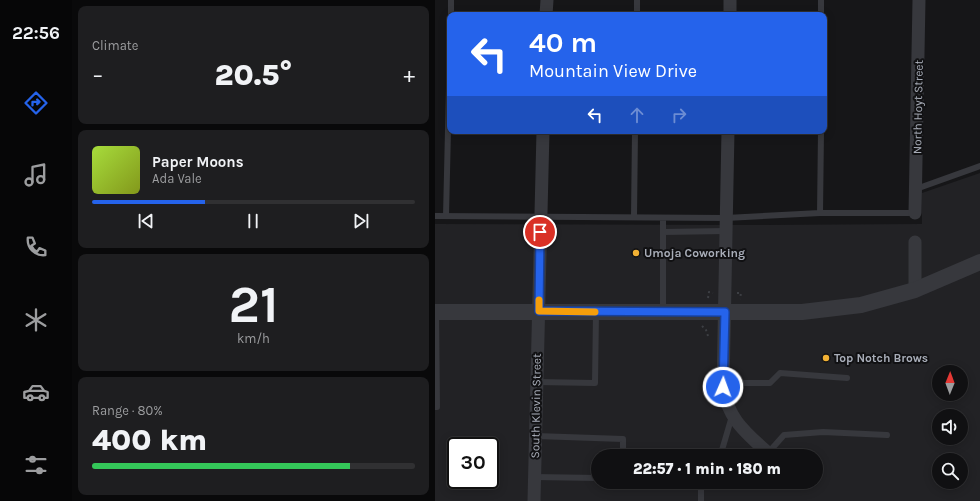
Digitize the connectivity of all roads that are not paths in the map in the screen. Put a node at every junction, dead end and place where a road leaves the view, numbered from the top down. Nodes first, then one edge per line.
1 (451, 0) edge
2 (547, 0) edge
3 (637, 0) edge
4 (731, 0) edge
5 (821, 0) edge
6 (919, 0) edge
7 (451, 12) edge
8 (546, 12) edge
9 (637, 12) edge
10 (730, 12) edge
11 (821, 12) edge
12 (448, 134) edge
13 (543, 134) edge
14 (635, 134) edge
15 (728, 134) edge
16 (821, 134) edge
17 (980, 166) edge
18 (916, 189) junction
19 (820, 213) junction
20 (915, 214) joint
21 (435, 216) edge
22 (446, 216) junction
23 (540, 216) junction
24 (634, 217) junction
25 (663, 218) junction
26 (726, 218) junction
27 (726, 231) junction
28 (663, 232) junction
29 (915, 242) dead end
30 (980, 262) edge
31 (915, 290) junction
32 (539, 311) junction
33 (435, 312) edge
34 (596, 312) junction
35 (663, 312) junction
36 (725, 312) junction
37 (847, 378) dead end
38 (723, 379) junction
39 (537, 382) junction
40 (435, 407) edge
41 (732, 416) junction
42 (887, 435) dead end
43 (535, 436) junction
44 (623, 449) edge
45 (722, 449) edge
46 (764, 449) edge
47 (772, 449) edge
48 (535, 478) junction
49 (591, 478) edge
50 (701, 489) edge
51 (534, 501) edge
52 (701, 501) edge

1 - 7 lane
2 - 8 street
3 - 9 lane
4 - 10 street
5 - 11 lane
6 - 18 street, North Hoyt Street
12 - 22 lane
13 - 23 street, South Klevin Street
14 - 24 lane
15 - 26 street
16 - 19 lane
17 - 18 lane
18 - 20 street, North Hoyt Street
19 - 20 lane
19 - 26 lane
21 - 22 lane
22 - 23 lane
23 - 24 lane
23 - 32 street, South Klevin Street
24 - 25 lane
25 - 26 lane
25 - 28 lane
26 - 27 street
27 - 28 lane
27 - 36 street
28 - 35 lane
29 - 31 street
30 - 31 street
31 - 36 street
32 - 33 street
32 - 34 street
32 - 39 street, South Klevin Street
33 - 40 lane
34 - 35 street
34 - 39 lane
35 - 36 street
36 - 38 street
37 - 38 lane
38 - 41 street
39 - 43 street, South Klevin Street
41 - 45 lane
41 - 46 street
42 - 47 lane
43 - 44 lane
43 - 48 street, South Klevin Street
48 - 49 lane
48 - 51 street, South Klevin Street
50 - 52 lane

